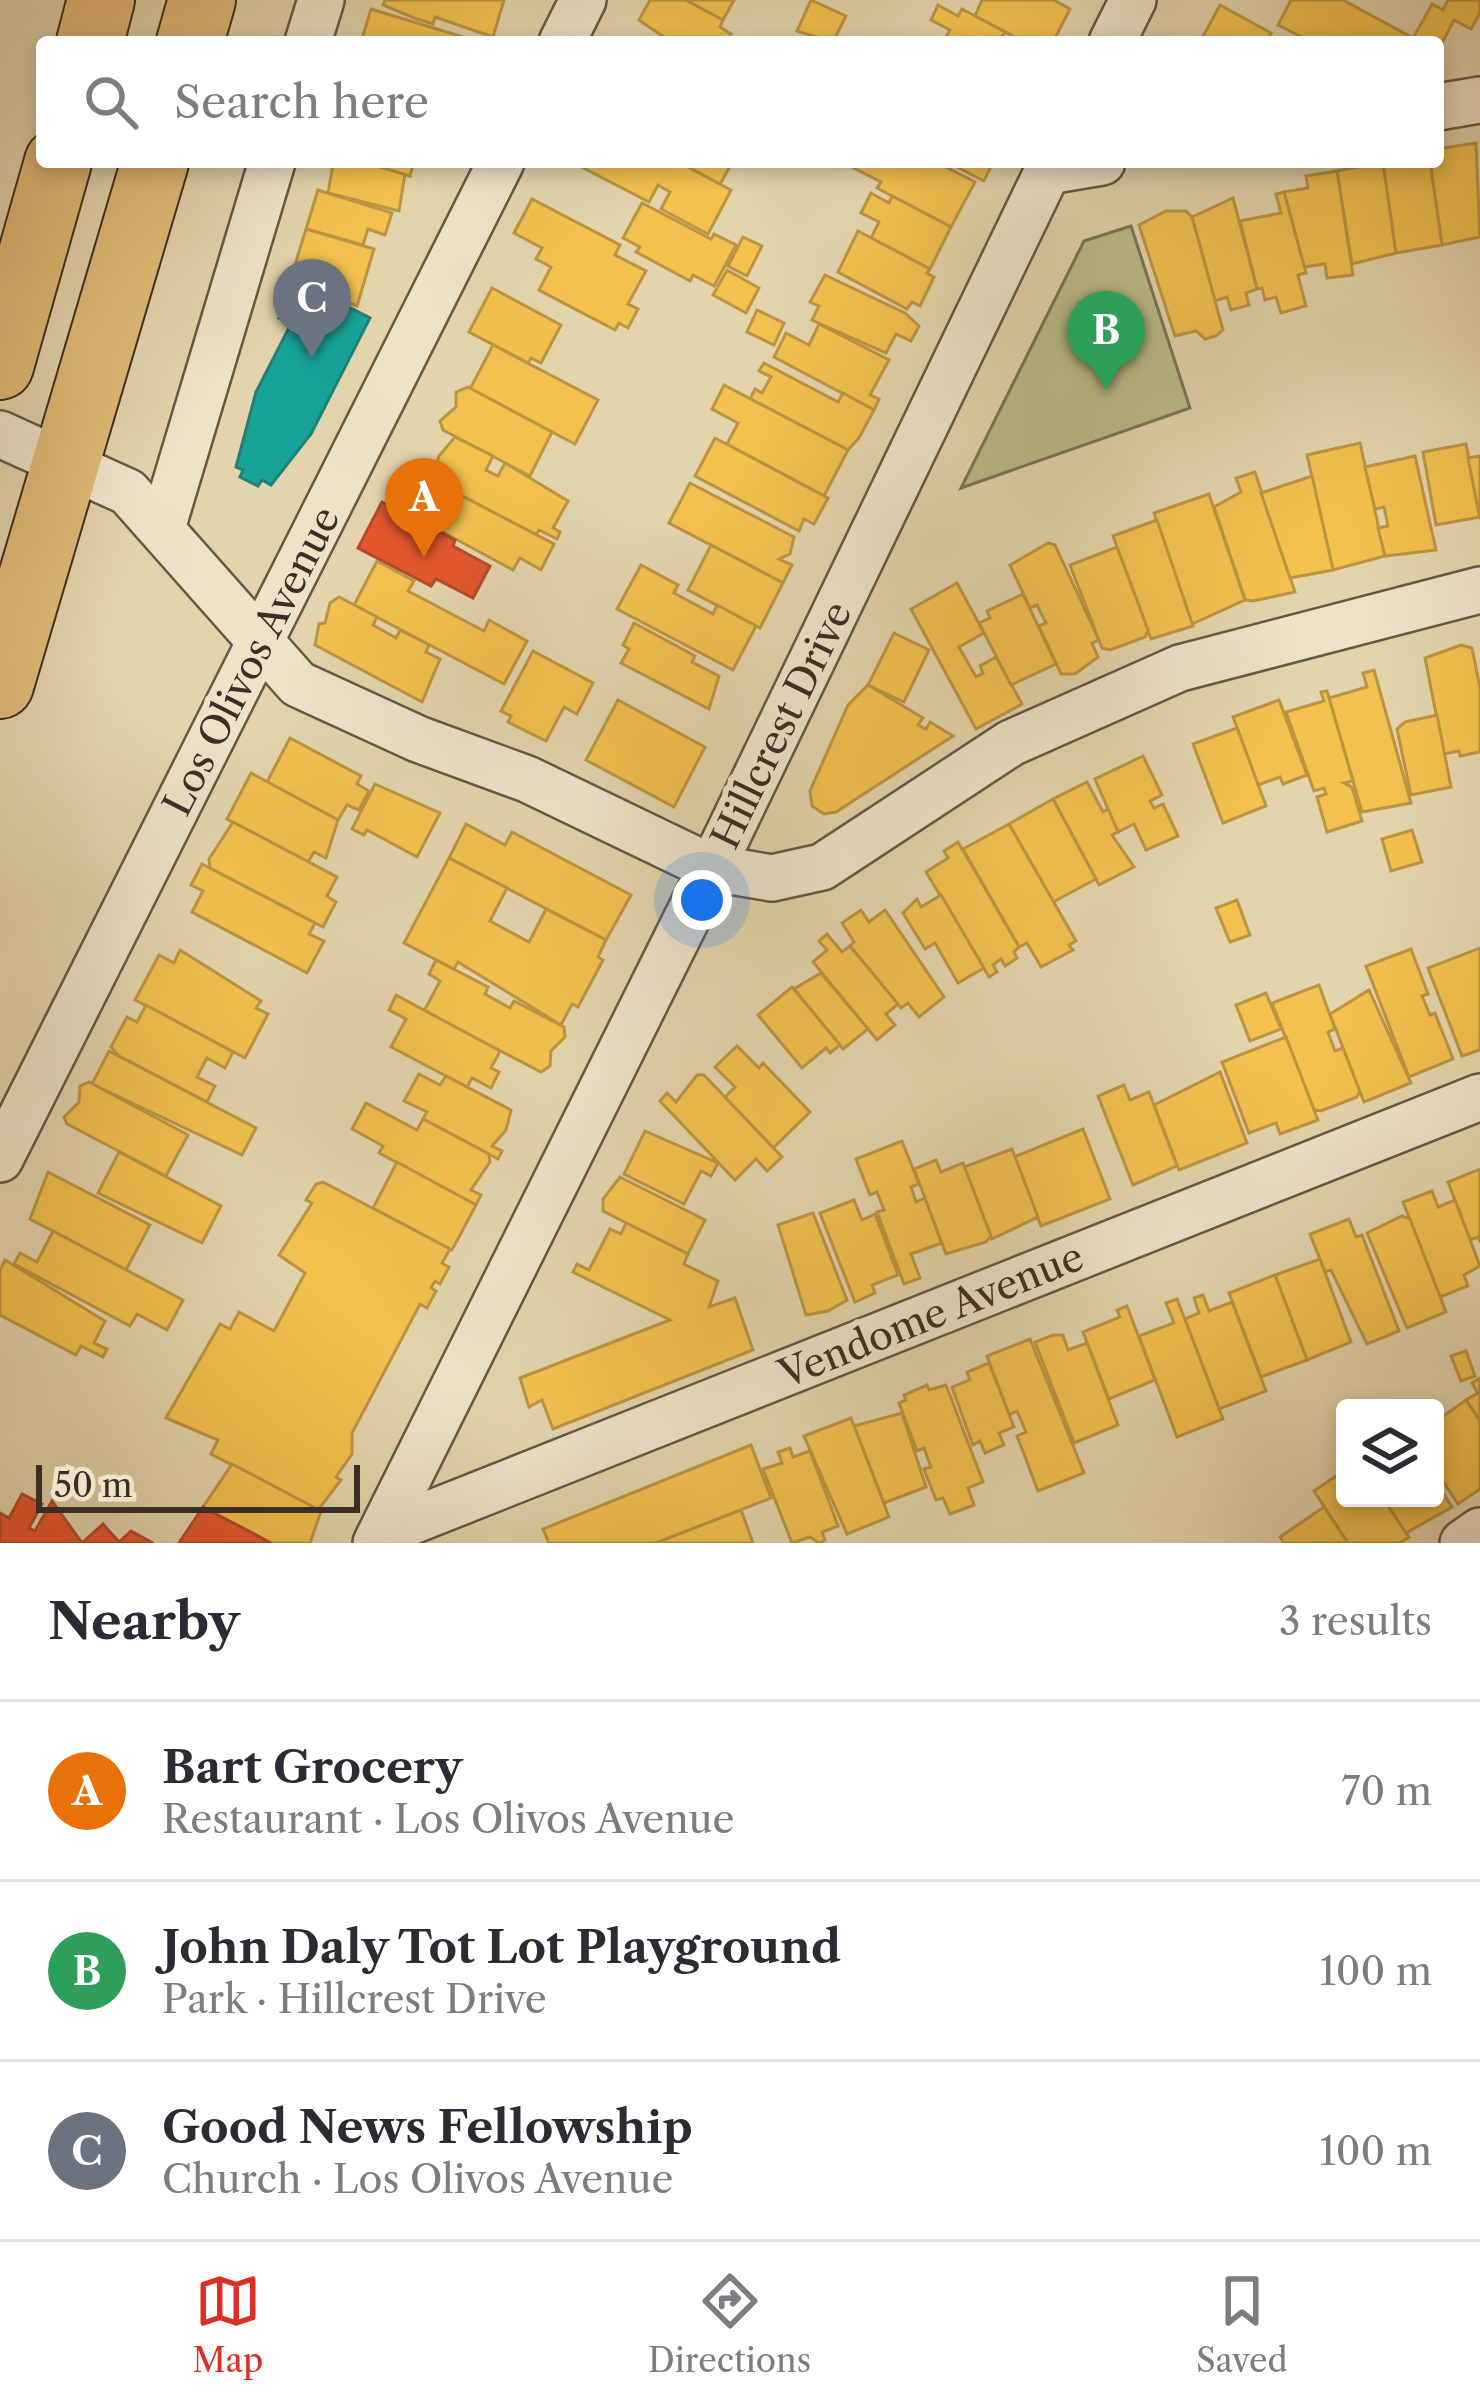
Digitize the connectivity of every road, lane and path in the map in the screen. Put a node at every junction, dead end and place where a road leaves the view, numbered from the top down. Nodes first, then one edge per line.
1 (101, 0) edge
2 (202, 0) edge
3 (321, 0) edge
4 (583, 0) edge
5 (1133, 0) edge
6 (92, 36) edge
7 (192, 36) edge
8 (310, 36) edge
9 (565, 36) edge
10 (1115, 36) edge
11 (1480, 100) edge
12 (1444, 106) edge
13 (56, 168) edge
14 (153, 168) edge
15 (270, 168) edge
16 (498, 168) edge
17 (1049, 168) edge
18 (0, 366) edge
19 (0, 434) edge
20 (68, 463) junction
21 (163, 525) junction
22 (1480, 590) edge
23 (259, 644) junction
24 (0, 685) edge
25 (712, 868) junction
26 (1480, 1097) edge
27 (0, 1159) edge
28 (1480, 1531) edge
29 (390, 1540) edge
30 (1463, 1543) edge

1 - 6 main road
2 - 7 main road
3 - 8 street
4 - 9 street
5 - 10 street
11 - 12 street
13 - 18 main road
14 - 20 main road
15 - 21 street
16 - 23 street, Los Olivos Avenue
17 - 25 street, Hillcrest Drive
19 - 20 street
20 - 21 street
20 - 24 main road
21 - 23 street
22 - 25 street
23 - 25 street
23 - 27 street, Los Olivos Avenue
25 - 29 street, Hillcrest Drive
26 - 29 street, Vendome Avenue
28 - 30 street

